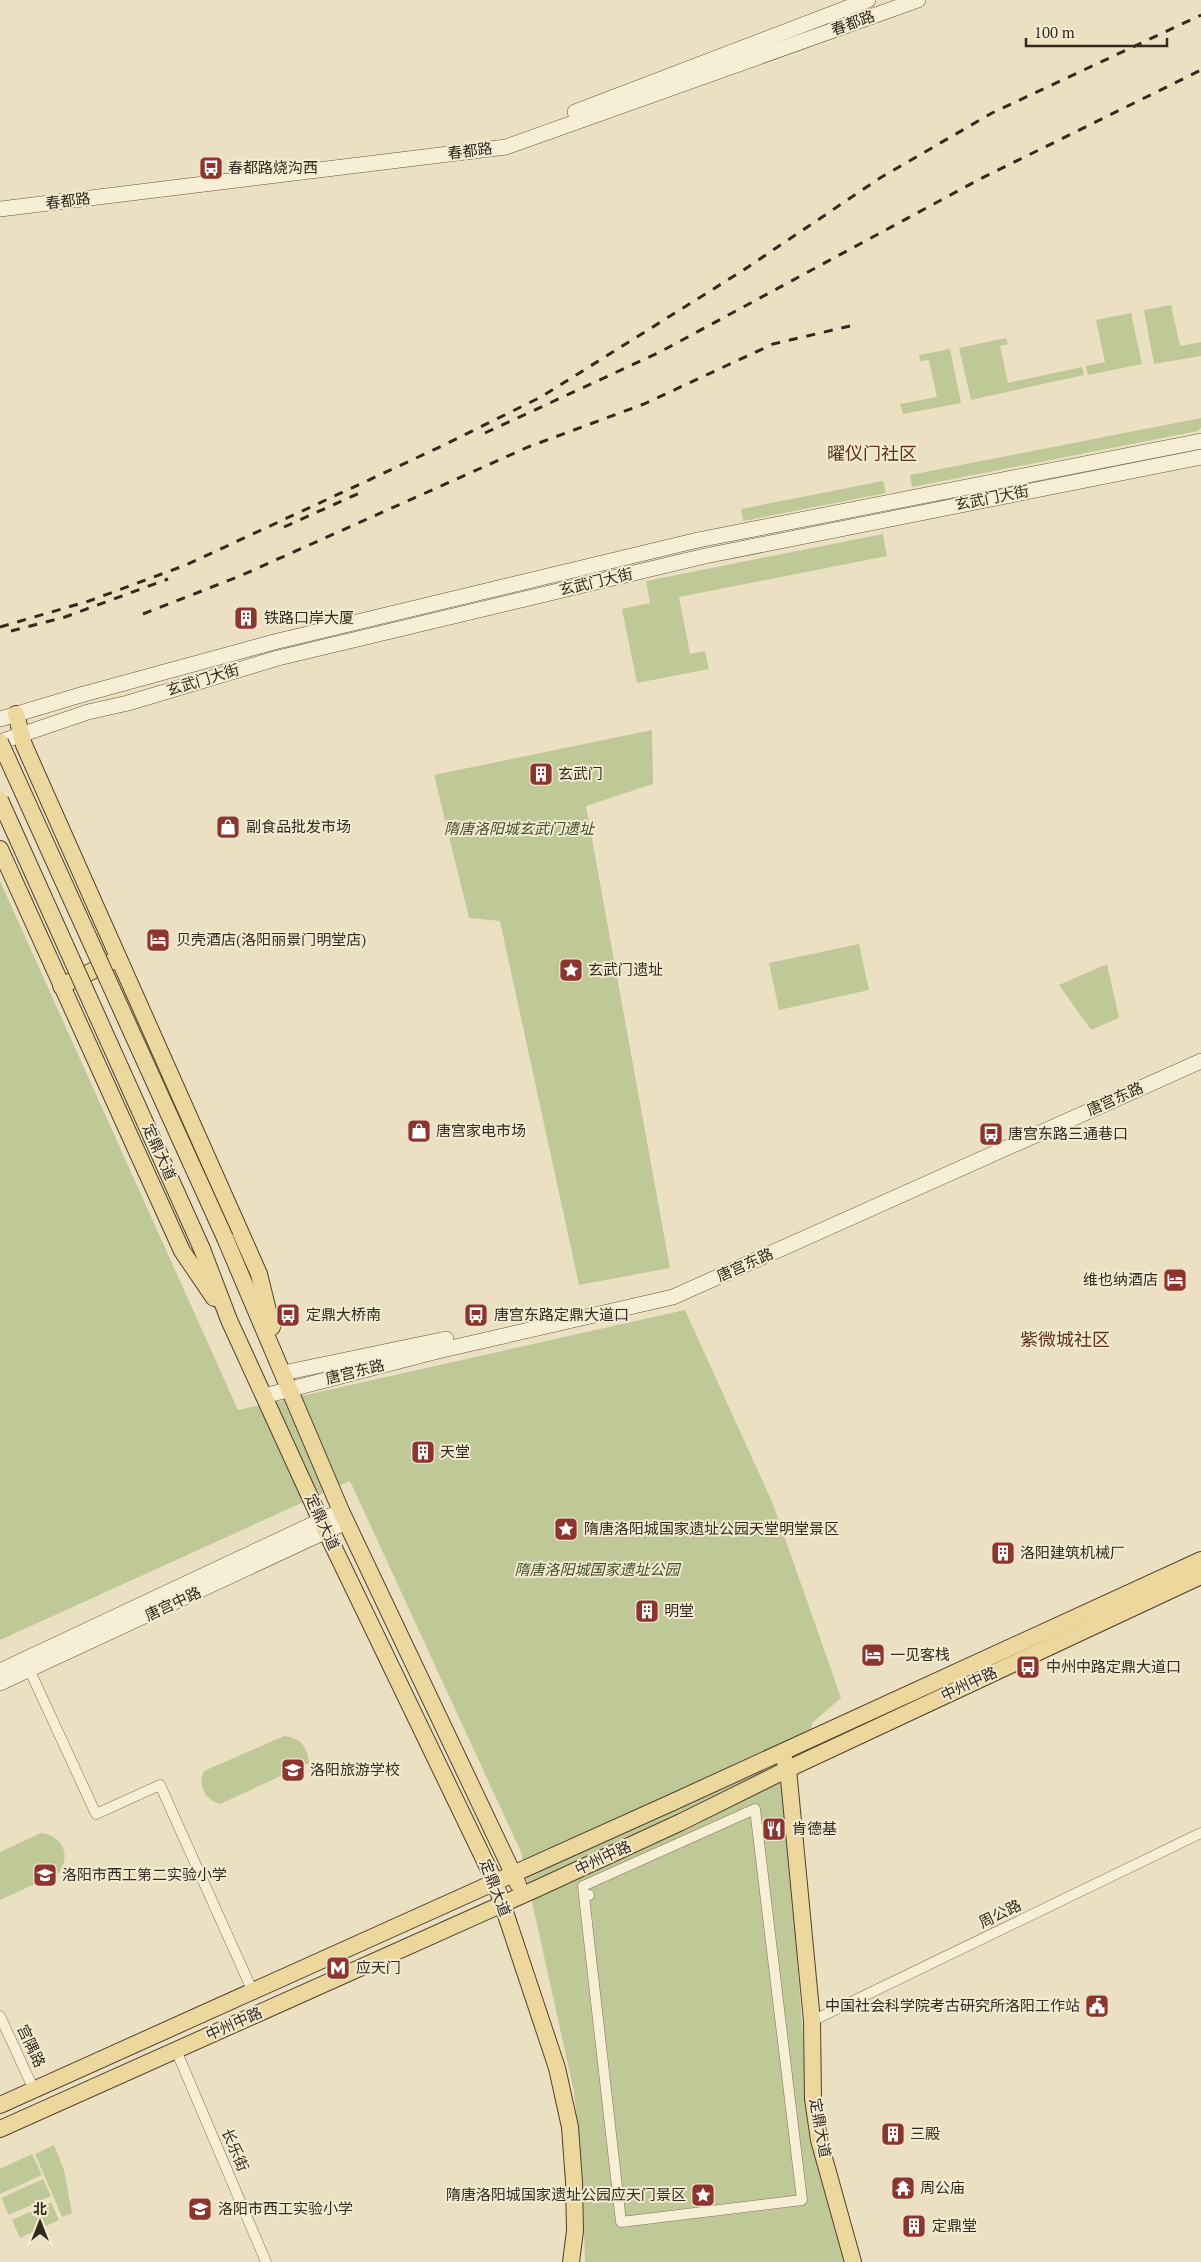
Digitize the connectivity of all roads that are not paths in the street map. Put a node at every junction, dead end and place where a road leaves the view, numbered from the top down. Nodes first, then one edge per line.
1 (868, 0) edge
2 (918, 0) edge
3 (0, 200) edge
4 (0, 209) edge
5 (1201, 441) edge
6 (1201, 457) edge
7 (8, 717) edge
8 (21, 734) junction
9 (0, 742) edge
10 (0, 800) edge
11 (0, 849) edge
12 (120, 958) junction
13 (61, 986) junction
14 (1201, 1050) edge
15 (1201, 1061) edge
16 (232, 1233) junction
17 (202, 1249) junction
18 (188, 1260) junction
19 (229, 1320) junction
20 (283, 1373) junction
21 (290, 1388) junction
22 (264, 1396) junction
23 (343, 1517) junction
24 (323, 1526) junction
25 (1201, 1560) edge
26 (1201, 1576) edge
27 (29, 1669) junction
28 (0, 1671) edge
29 (0, 1683) edge
30 (780, 1753) junction
31 (788, 1769) junction
32 (1201, 1833) edge
33 (514, 1874) junction
34 (496, 1882) junction
35 (524, 1895) junction
36 (586, 1896) joint
37 (502, 1904) junction
38 (253, 1992) junction
39 (0, 2016) edge
40 (812, 2021) junction
41 (176, 2050) junction
42 (34, 2090) junction
43 (0, 2105) edge
44 (0, 2129) edge
45 (266, 2262) edge
46 (571, 2262) edge
47 (853, 2262) edge

1 - 3 main road, 春都路
2 - 4 main road, 春都路
5 - 7 main road, 玄武门大街
6 - 8 main road, 玄武门大街
7 - 8 main road
8 - 9 main road, 玄武门大街
8 - 12 main road
9 - 16 main road, 定鼎大道, bridge
10 - 17 main road, 定鼎大道, bridge
11 - 13 main road
12 - 13 main road
12 - 16 main road
13 - 18 main road
14 - 20 main road, 唐宫东路
15 - 21 main road, 唐宫东路
16 - 20 main road, 定鼎大道
17 - 18 main road
17 - 19 main road, 定鼎大道
18 - 19 main road
19 - 22 main road, 定鼎大道
20 - 21 main road, 定鼎大道
21 - 22 main road, 唐宫东路
21 - 23 main road, 定鼎大道
22 - 24 main road, 定鼎大道
23 - 24 main road, 唐宫中路
23 - 33 main road, 定鼎大道
24 - 27 main road, 唐宫中路
24 - 28 main road, 唐宫中路
24 - 34 main road, 定鼎大道
25 - 30 main road, 中州中路
26 - 31 main road, 中州中路
27 - 29 main road, 唐宫中路
27 - 38 street
30 - 31 main road, 定鼎大道
30 - 33 main road, 中州中路
31 - 35 main road, 中州中路
31 - 40 main road, 定鼎大道
32 - 40 street, 周公路
33 - 34 main road, 中州中路
33 - 35 main road, 定鼎大道
34 - 37 main road, 定鼎大道
34 - 38 main road, 中州中路
35 - 37 main road, 中州中路
36 - 36 street
37 - 41 main road, 中州中路
37 - 46 main road, 定鼎大道
38 - 42 main road, 中州中路
39 - 42 street, 宫隅路
40 - 47 main road, 定鼎大道
41 - 44 main road, 中州中路
41 - 45 street, 长乐街
42 - 43 main road, 中州中路

